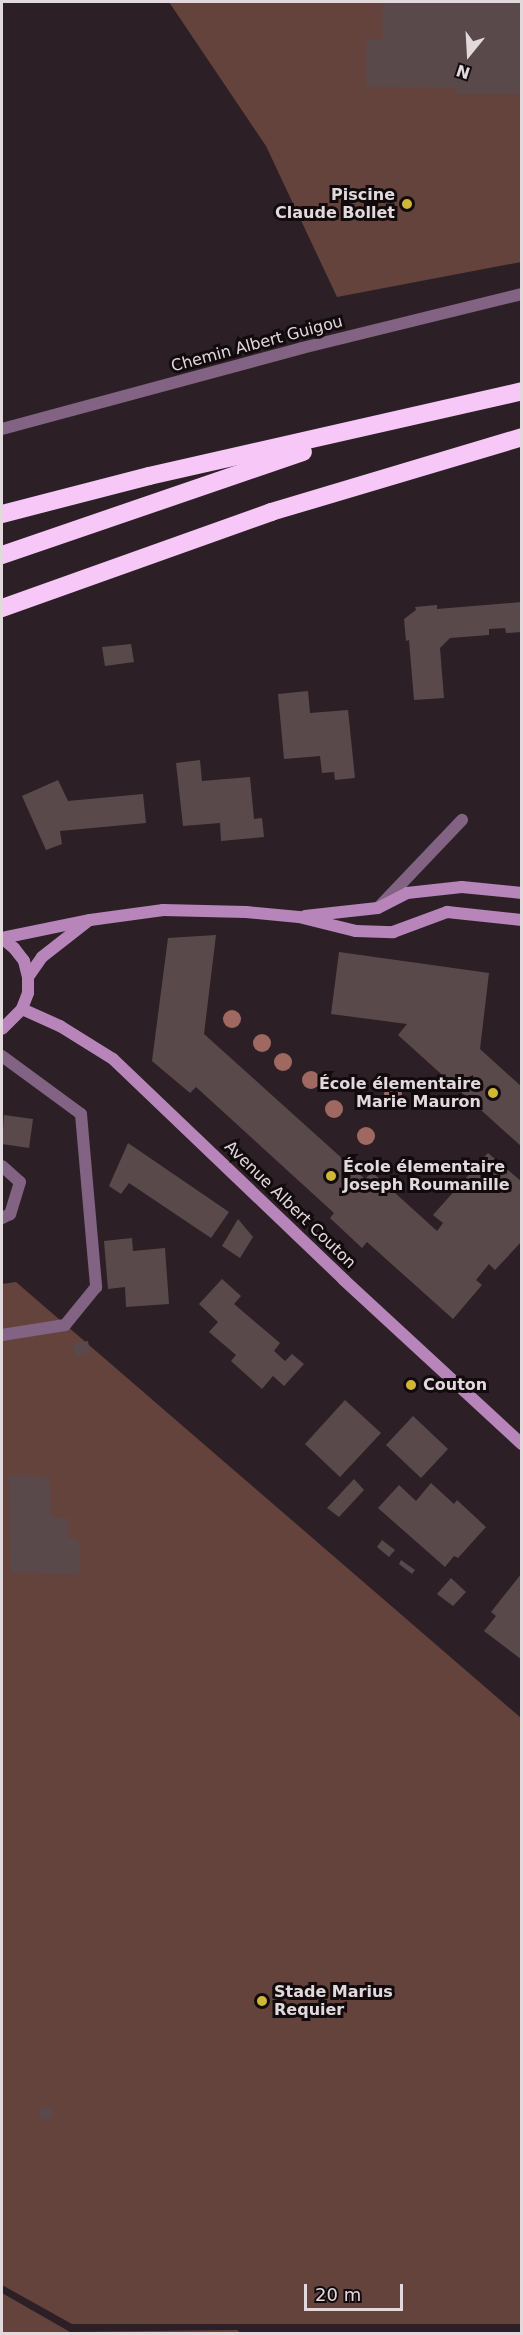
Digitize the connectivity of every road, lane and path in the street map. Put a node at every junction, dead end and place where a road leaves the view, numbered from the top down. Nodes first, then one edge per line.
1 (522, 294) edge
2 (522, 391) edge
3 (384, 424) junction
4 (2, 429) edge
5 (522, 437) edge
6 (2, 514) edge
7 (2, 555) edge
8 (2, 608) edge
9 (462, 820) dead end
10 (522, 893) edge
11 (378, 908) junction
12 (299, 917) junction
13 (90, 920) junction
14 (522, 920) edge
15 (2, 938) edge
16 (28, 977) junction
17 (22, 1009) junction
18 (2, 1029) edge
19 (2, 1056) edge
20 (2, 1166) edge
21 (2, 1218) edge
22 (2, 1335) edge
23 (522, 1444) edge

1 - 4 street, Chemin Albert Guigou
2 - 3 highway
3 - 6 highway
3 - 7 highway
5 - 8 highway
9 - 11 street
10 - 11 street
11 - 12 street
12 - 13 street
12 - 14 street
13 - 15 street
13 - 16 street
15 - 16 street
16 - 17 street
17 - 18 street
17 - 23 street, Avenue Albert Couton
19 - 22 street
20 - 21 street

